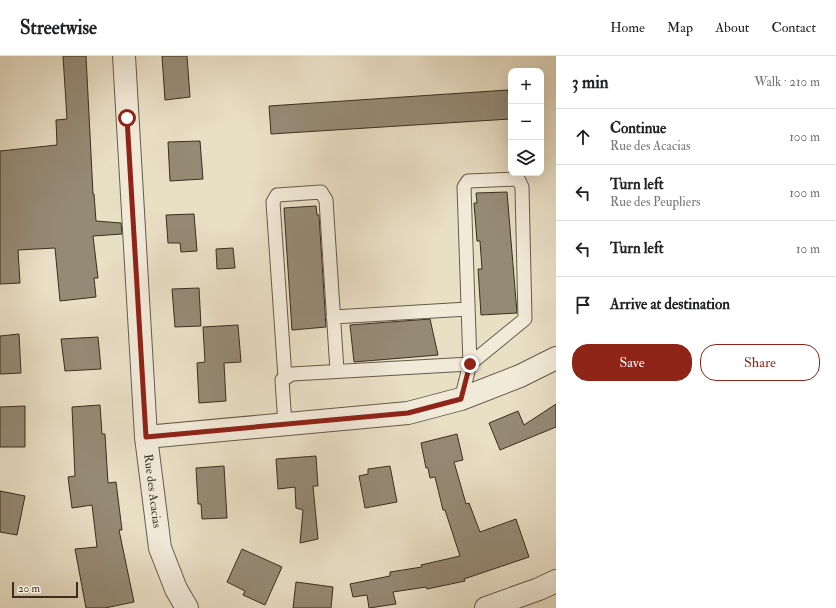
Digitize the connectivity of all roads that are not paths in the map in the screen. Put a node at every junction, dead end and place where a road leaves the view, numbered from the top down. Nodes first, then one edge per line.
1 (124, 56) edge
2 (468, 309) junction
3 (334, 317) junction
4 (556, 358) edge
5 (470, 364) junction
6 (337, 371) junction
7 (285, 378) junction
8 (461, 399) junction
9 (285, 425) junction
10 (146, 437) junction
11 (556, 581) edge
12 (187, 608) edge
13 (486, 608) edge

1 - 10 street, Rue des Acacias
2 - 3 lane
2 - 5 lane
2 - 5 lane
3 - 6 lane
3 - 7 lane
4 - 8 street
5 - 6 lane
5 - 8 lane
6 - 7 lane
7 - 9 lane
8 - 9 street
9 - 10 street
10 - 12 street, Rue des Acacias
11 - 13 street

